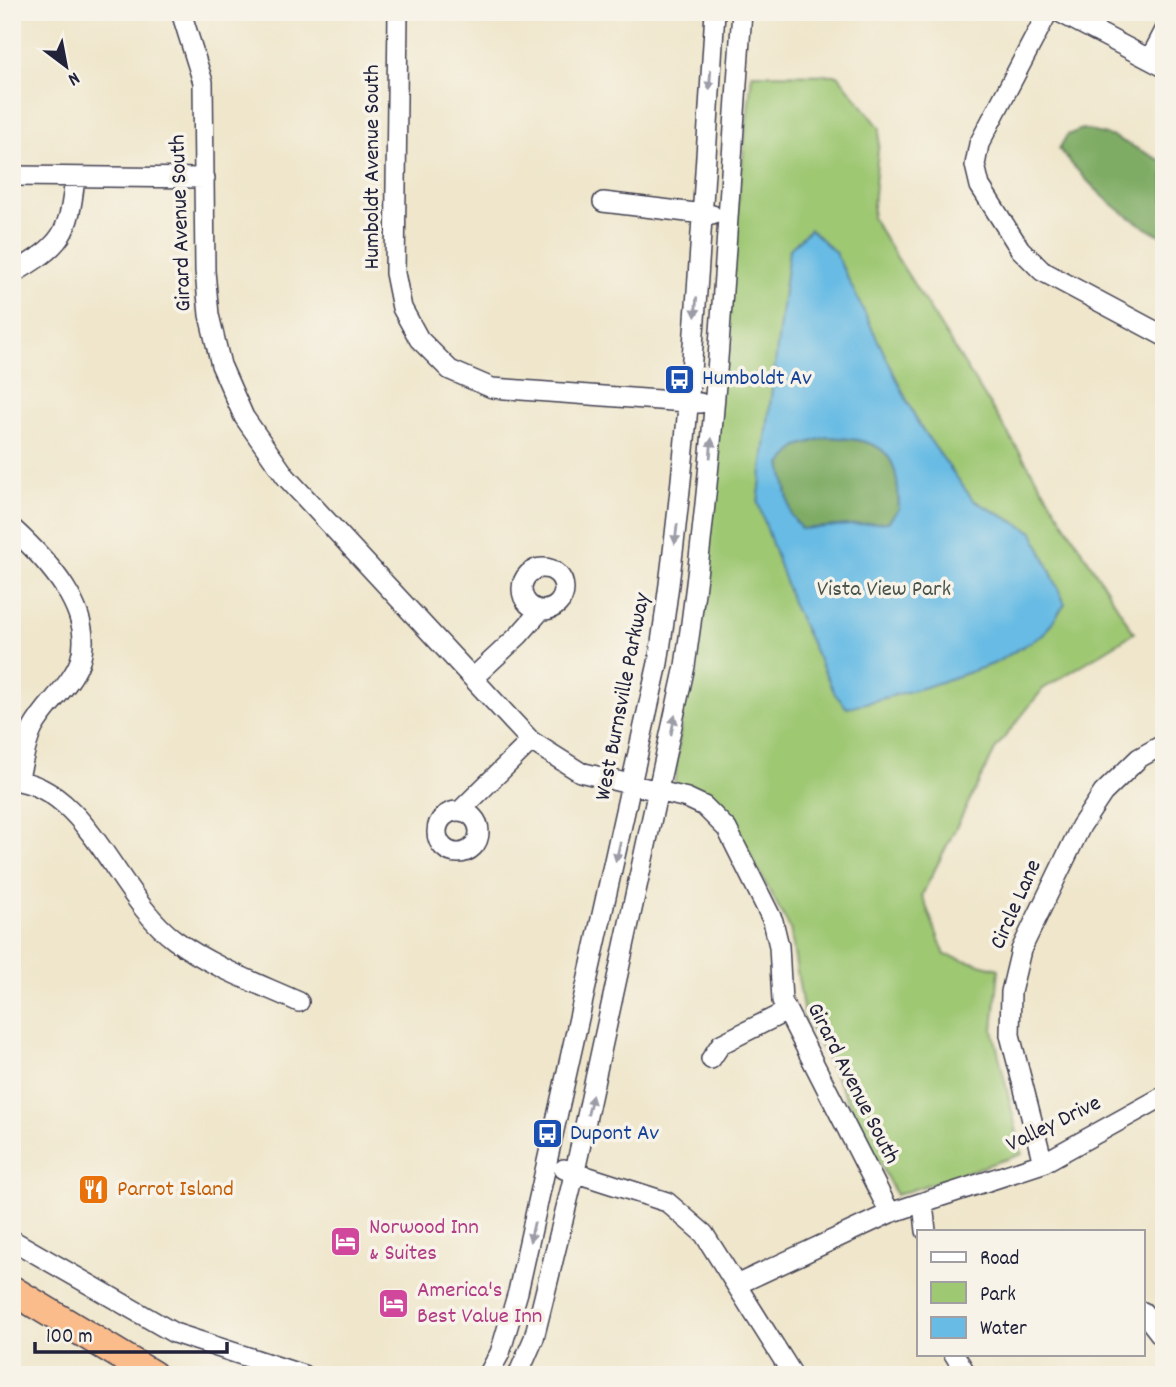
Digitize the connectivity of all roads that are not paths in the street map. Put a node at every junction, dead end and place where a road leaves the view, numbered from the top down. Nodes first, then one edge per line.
1 (181, 12) edge
2 (398, 12) edge
3 (715, 12) edge
4 (743, 12) edge
5 (1048, 12) edge
6 (1059, 12) edge
7 (1164, 32) edge
8 (1157, 63) edge
9 (12, 176) edge
10 (75, 177) junction
11 (205, 178) junction
12 (603, 202) dead end
13 (702, 214) junction
14 (727, 217) junction
15 (12, 274) edge
16 (1164, 336) edge
17 (690, 403) junction
18 (715, 403) junction
19 (12, 528) edge
20 (541, 610) dead end
21 (473, 678) junction
22 (531, 741) junction
23 (1164, 744) edge
24 (15, 780) edge
25 (632, 785) junction
26 (659, 792) junction
27 (460, 811) dead end
28 (299, 1002) dead end
29 (787, 1012) junction
30 (711, 1059) dead end
31 (1164, 1096) edge
32 (1043, 1163) junction
33 (548, 1165) junction
34 (575, 1171) junction
35 (923, 1204) junction
36 (890, 1213) junction
37 (926, 1230) edge
38 (12, 1240) edge
39 (736, 1285) junction
40 (12, 1290) edge
41 (1144, 1313) edge
42 (1164, 1339) edge
43 (955, 1356) edge
44 (153, 1375) edge
45 (303, 1375) edge
46 (488, 1375) edge
47 (518, 1375) edge
48 (793, 1375) edge
49 (967, 1375) edge

1 - 11 street, Girard Avenue South
2 - 17 street, Humboldt Avenue South
3 -> 13 street, West Burnsville Parkway
4 - 14 street
5 - 16 street
6 - 8 street
7 - 8 street
9 - 10 street
10 - 11 street
10 - 15 street
11 - 21 street, Girard Avenue South
12 - 13 street
13 - 14 street
13 -> 17 street, West Burnsville Parkway
14 - 18 street
17 - 18 street, Humboldt Avenue South
17 -> 25 street, West Burnsville Parkway
26 -> 18 street
19 - 24 street
20 - 21 street
21 - 22 street, Girard Avenue South
22 - 25 street, Girard Avenue South
22 - 27 street
23 - 32 street, Circle Lane
24 - 28 street
25 - 26 street, Girard Avenue South
25 -> 33 street, West Burnsville Parkway
26 - 29 street, Girard Avenue South
34 -> 26 street
29 - 30 street
29 - 36 street, Girard Avenue South
31 - 32 street, Valley Drive
32 - 35 street, Valley Drive
33 - 34 street
33 -> 46 street, West Burnsville Parkway
34 - 39 street
34 - 47 street
35 - 36 street, Valley Drive
35 - 37 street
36 - 39 street, Valley Drive
38 - 45 street
39 - 48 street
40 - 44 highway
41 - 42 street
43 - 49 street

